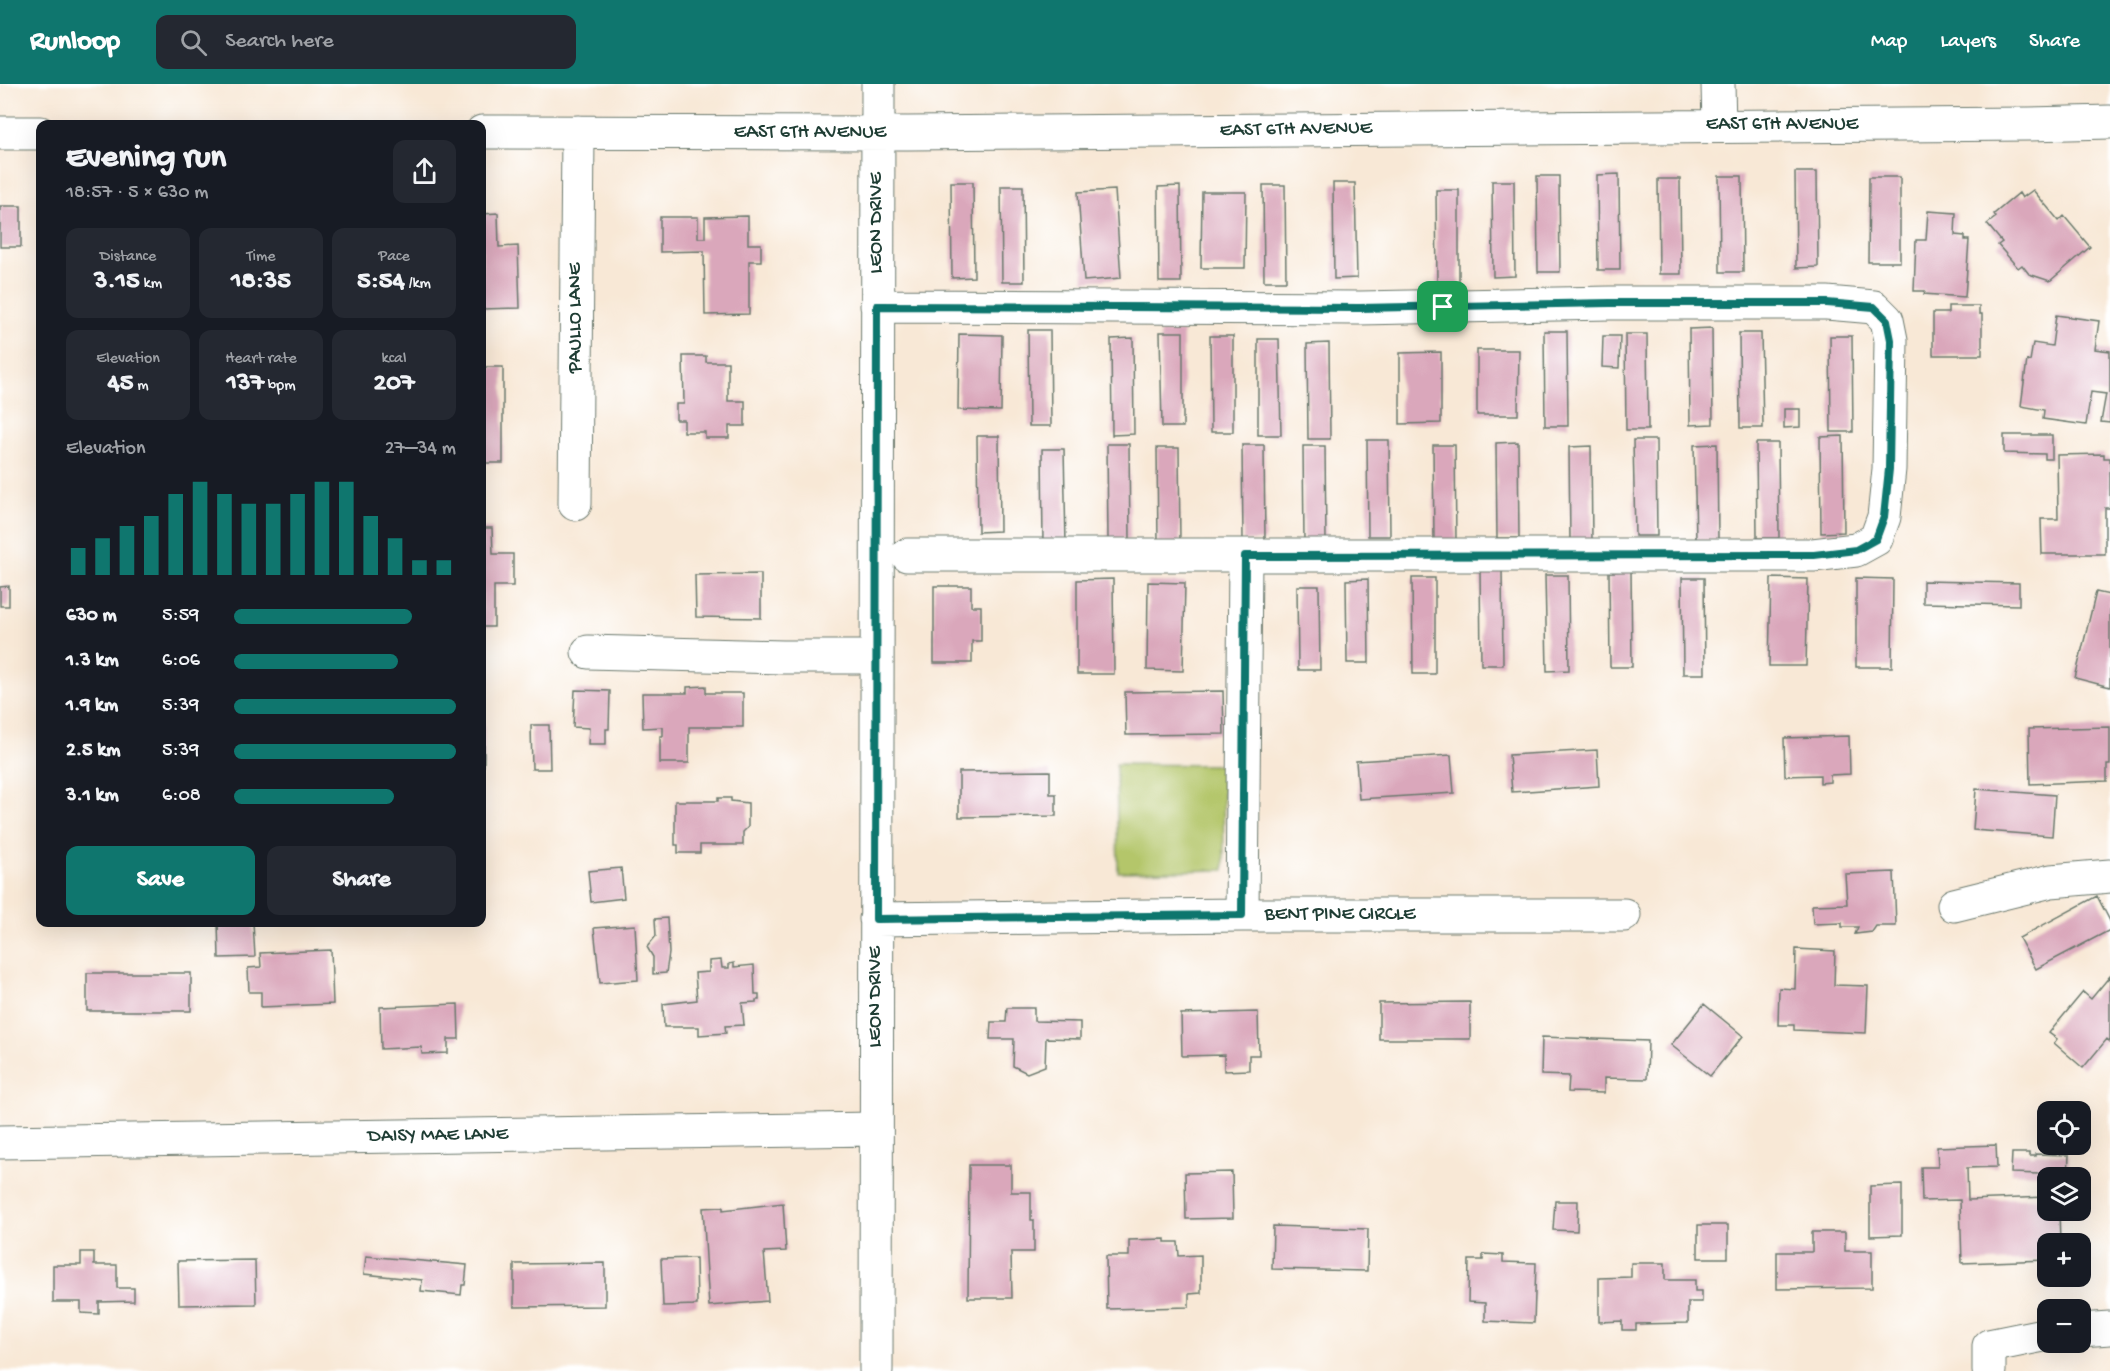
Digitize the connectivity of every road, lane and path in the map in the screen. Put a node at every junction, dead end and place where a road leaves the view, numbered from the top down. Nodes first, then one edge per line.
1 (878, 84) edge
2 (1718, 84) edge
3 (2110, 122) edge
4 (1719, 126) junction
5 (486, 132) edge
6 (578, 132) junction
7 (0, 133) edge
8 (36, 133) edge
9 (878, 133) junction
10 (877, 306) junction
11 (575, 504) dead end
12 (889, 554) junction
13 (1245, 556) junction
14 (588, 652) dead end
15 (876, 657) junction
16 (2110, 876) edge
17 (1954, 905) dead end
18 (1242, 915) junction
19 (1624, 915) dead end
20 (876, 919) junction
21 (876, 1129) junction
22 (0, 1142) edge
23 (2110, 1328) edge
24 (2091, 1329) edge
25 (2037, 1337) edge
26 (876, 1371) edge
27 (1989, 1371) edge

1 - 9 street, LEON DRIVE
2 - 4 street
3 - 4 street, EAST 6TH AVENUE
4 - 9 street, EAST 6TH AVENUE
5 - 6 street, EAST 6TH AVENUE
6 - 9 street, EAST 6TH AVENUE
6 - 11 street, PAULLO LANE
7 - 8 street
9 - 10 street, LEON DRIVE
10 - 12 street, LEON DRIVE
10 - 13 street
12 - 13 street
12 - 15 street, LEON DRIVE
13 - 18 street
14 - 15 street
15 - 20 street, LEON DRIVE
16 - 17 street
18 - 19 street, BENT PINE CIRCLE
18 - 20 street, BENT PINE CIRCLE
20 - 21 street, LEON DRIVE
21 - 22 street, DAISY MAE LANE
21 - 26 street, LEON DRIVE
23 - 24 street
25 - 27 street

